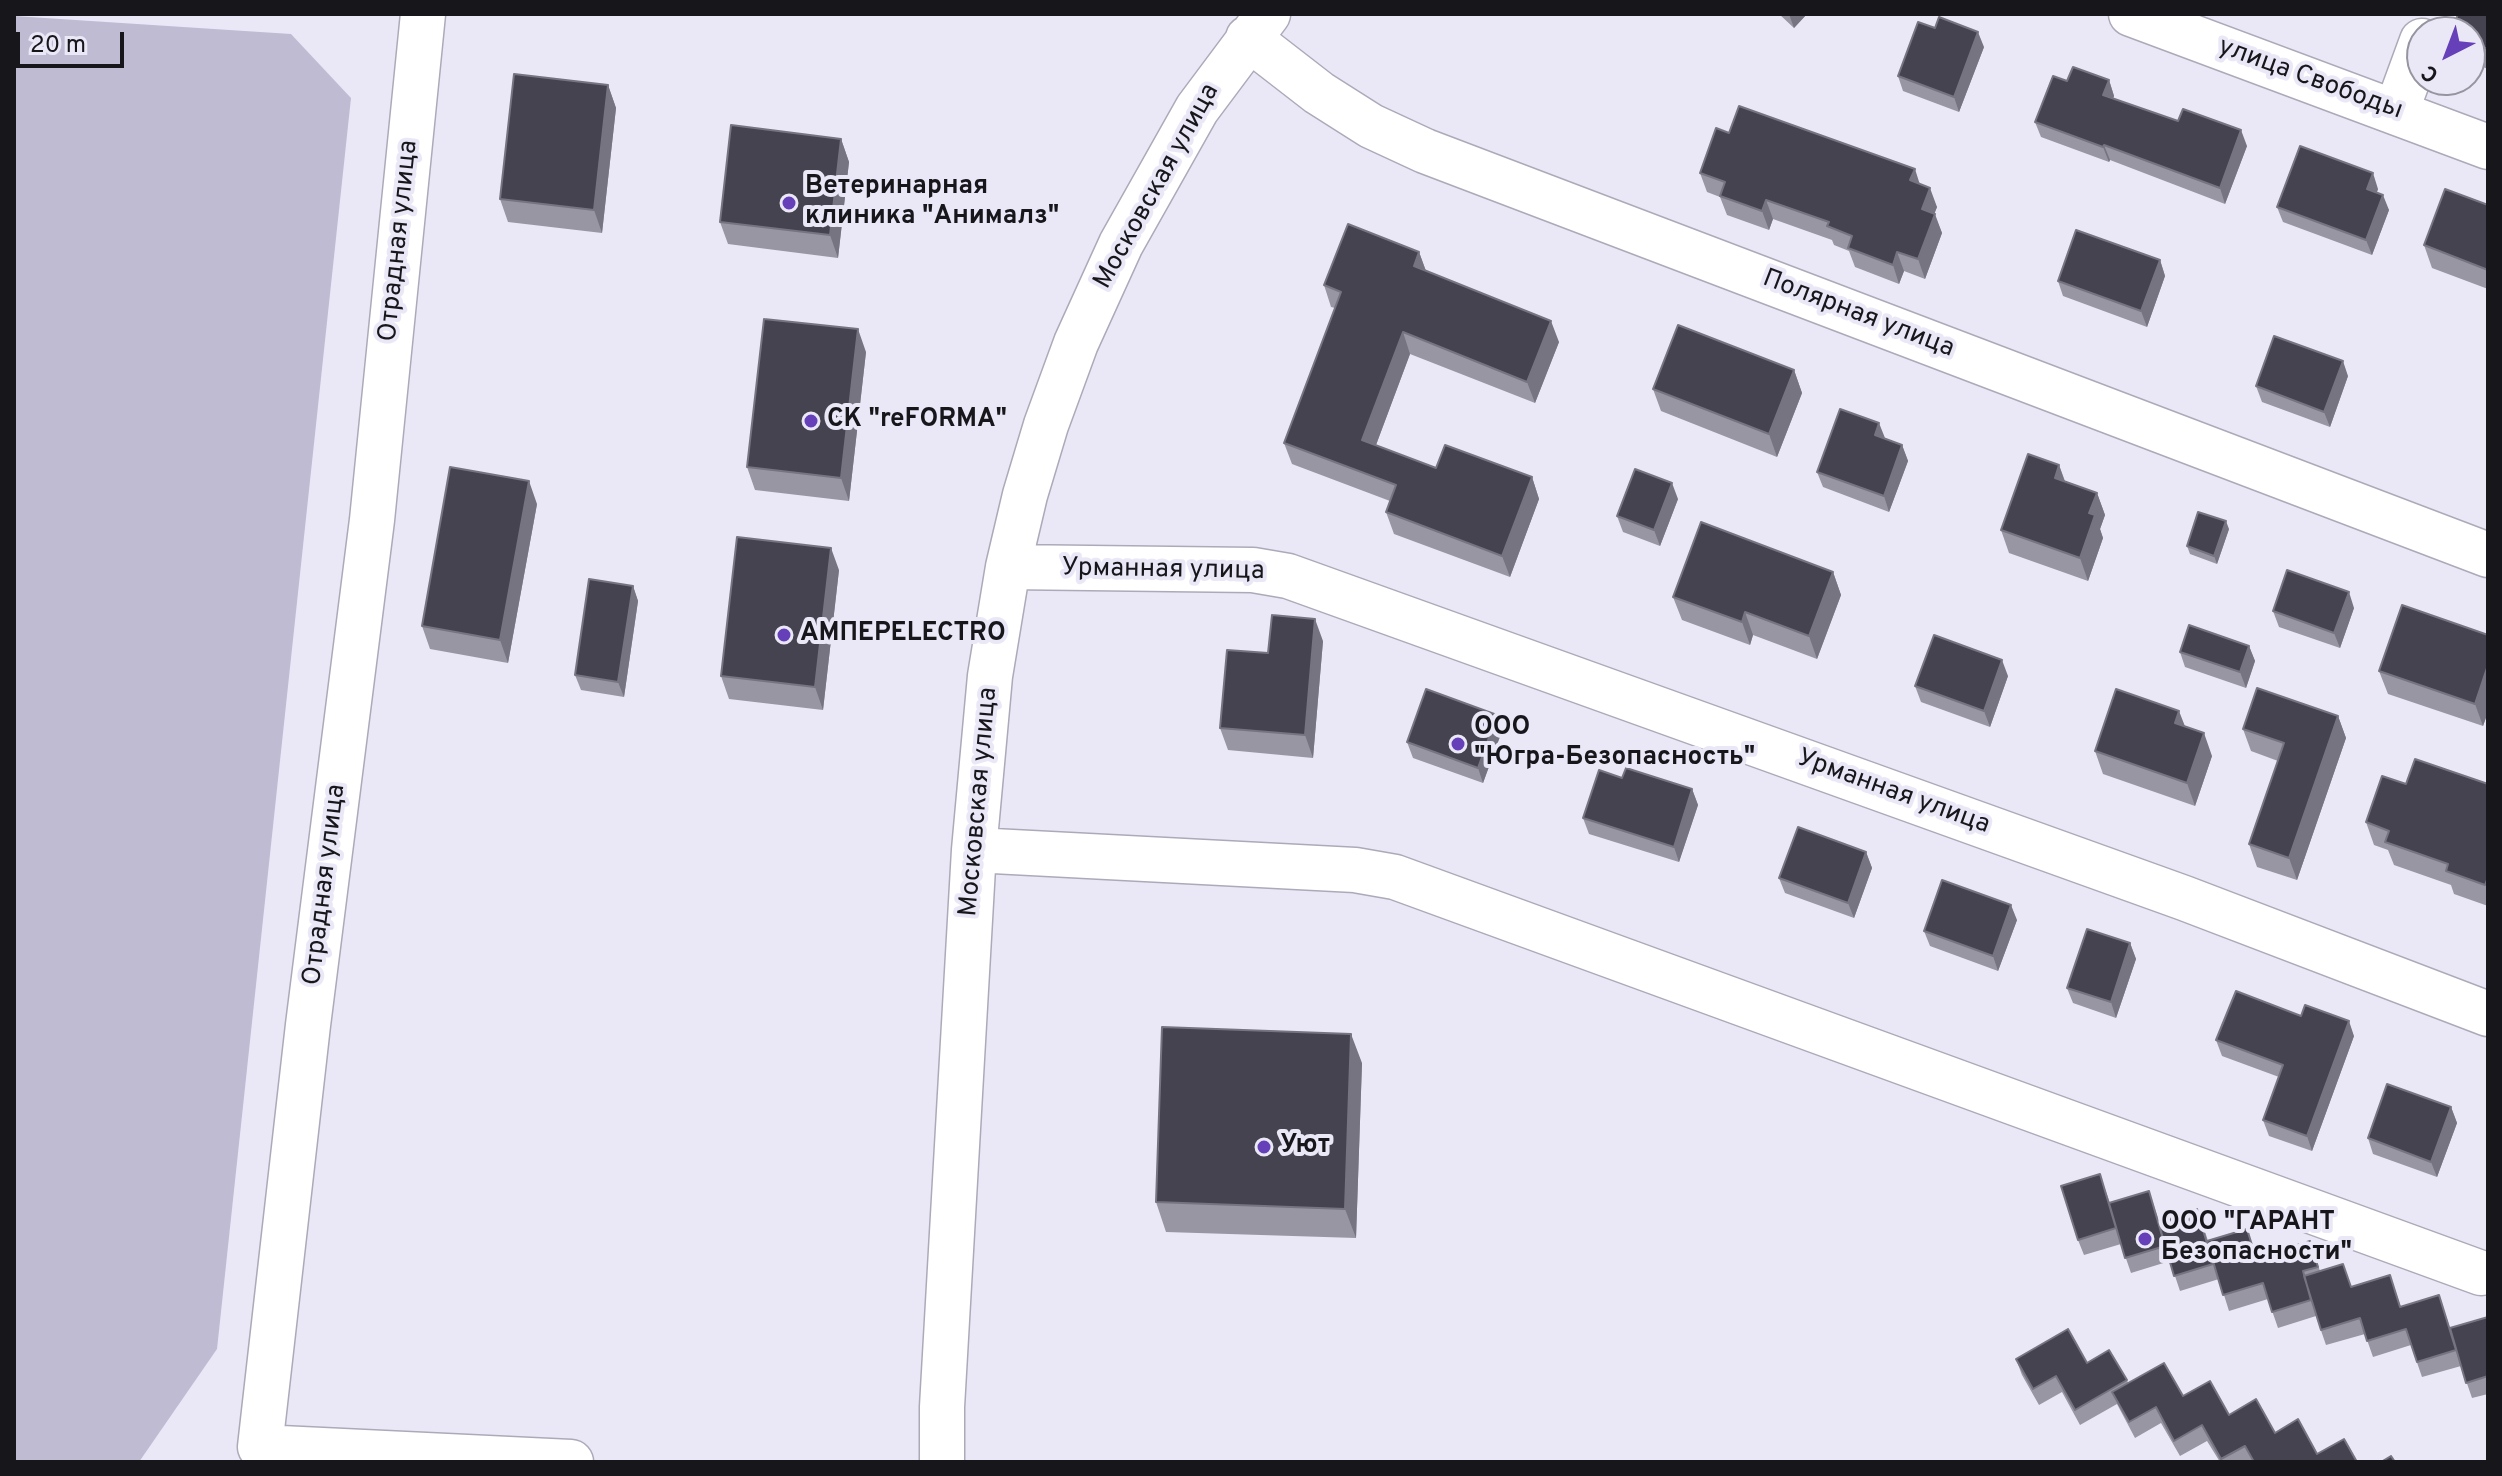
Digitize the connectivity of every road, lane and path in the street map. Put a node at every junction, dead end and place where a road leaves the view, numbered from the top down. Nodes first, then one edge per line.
1 (423, 14) edge
2 (2131, 14) edge
3 (1258, 26) edge
4 (2406, 85) edge
5 (2396, 112) junction
6 (2488, 147) edge
7 (2488, 555) edge
8 (1008, 567) junction
9 (974, 850) junction
10 (2488, 1014) edge
11 (2481, 1273) dead end
12 (252, 1454) edge
13 (571, 1462) edge
14 (942, 1462) edge

1 - 12 street, Отрадная улица
2 - 5 street, улица Свободы
3 - 7 street, Полярная улица
3 - 8 street, Московская улица
4 - 5 street
5 - 6 street, улица Свободы
8 - 9 street, Московская улица
8 - 10 street, Урманная улица
9 - 11 street
9 - 14 street, Московская улица
12 - 13 street, Отрадная улица

